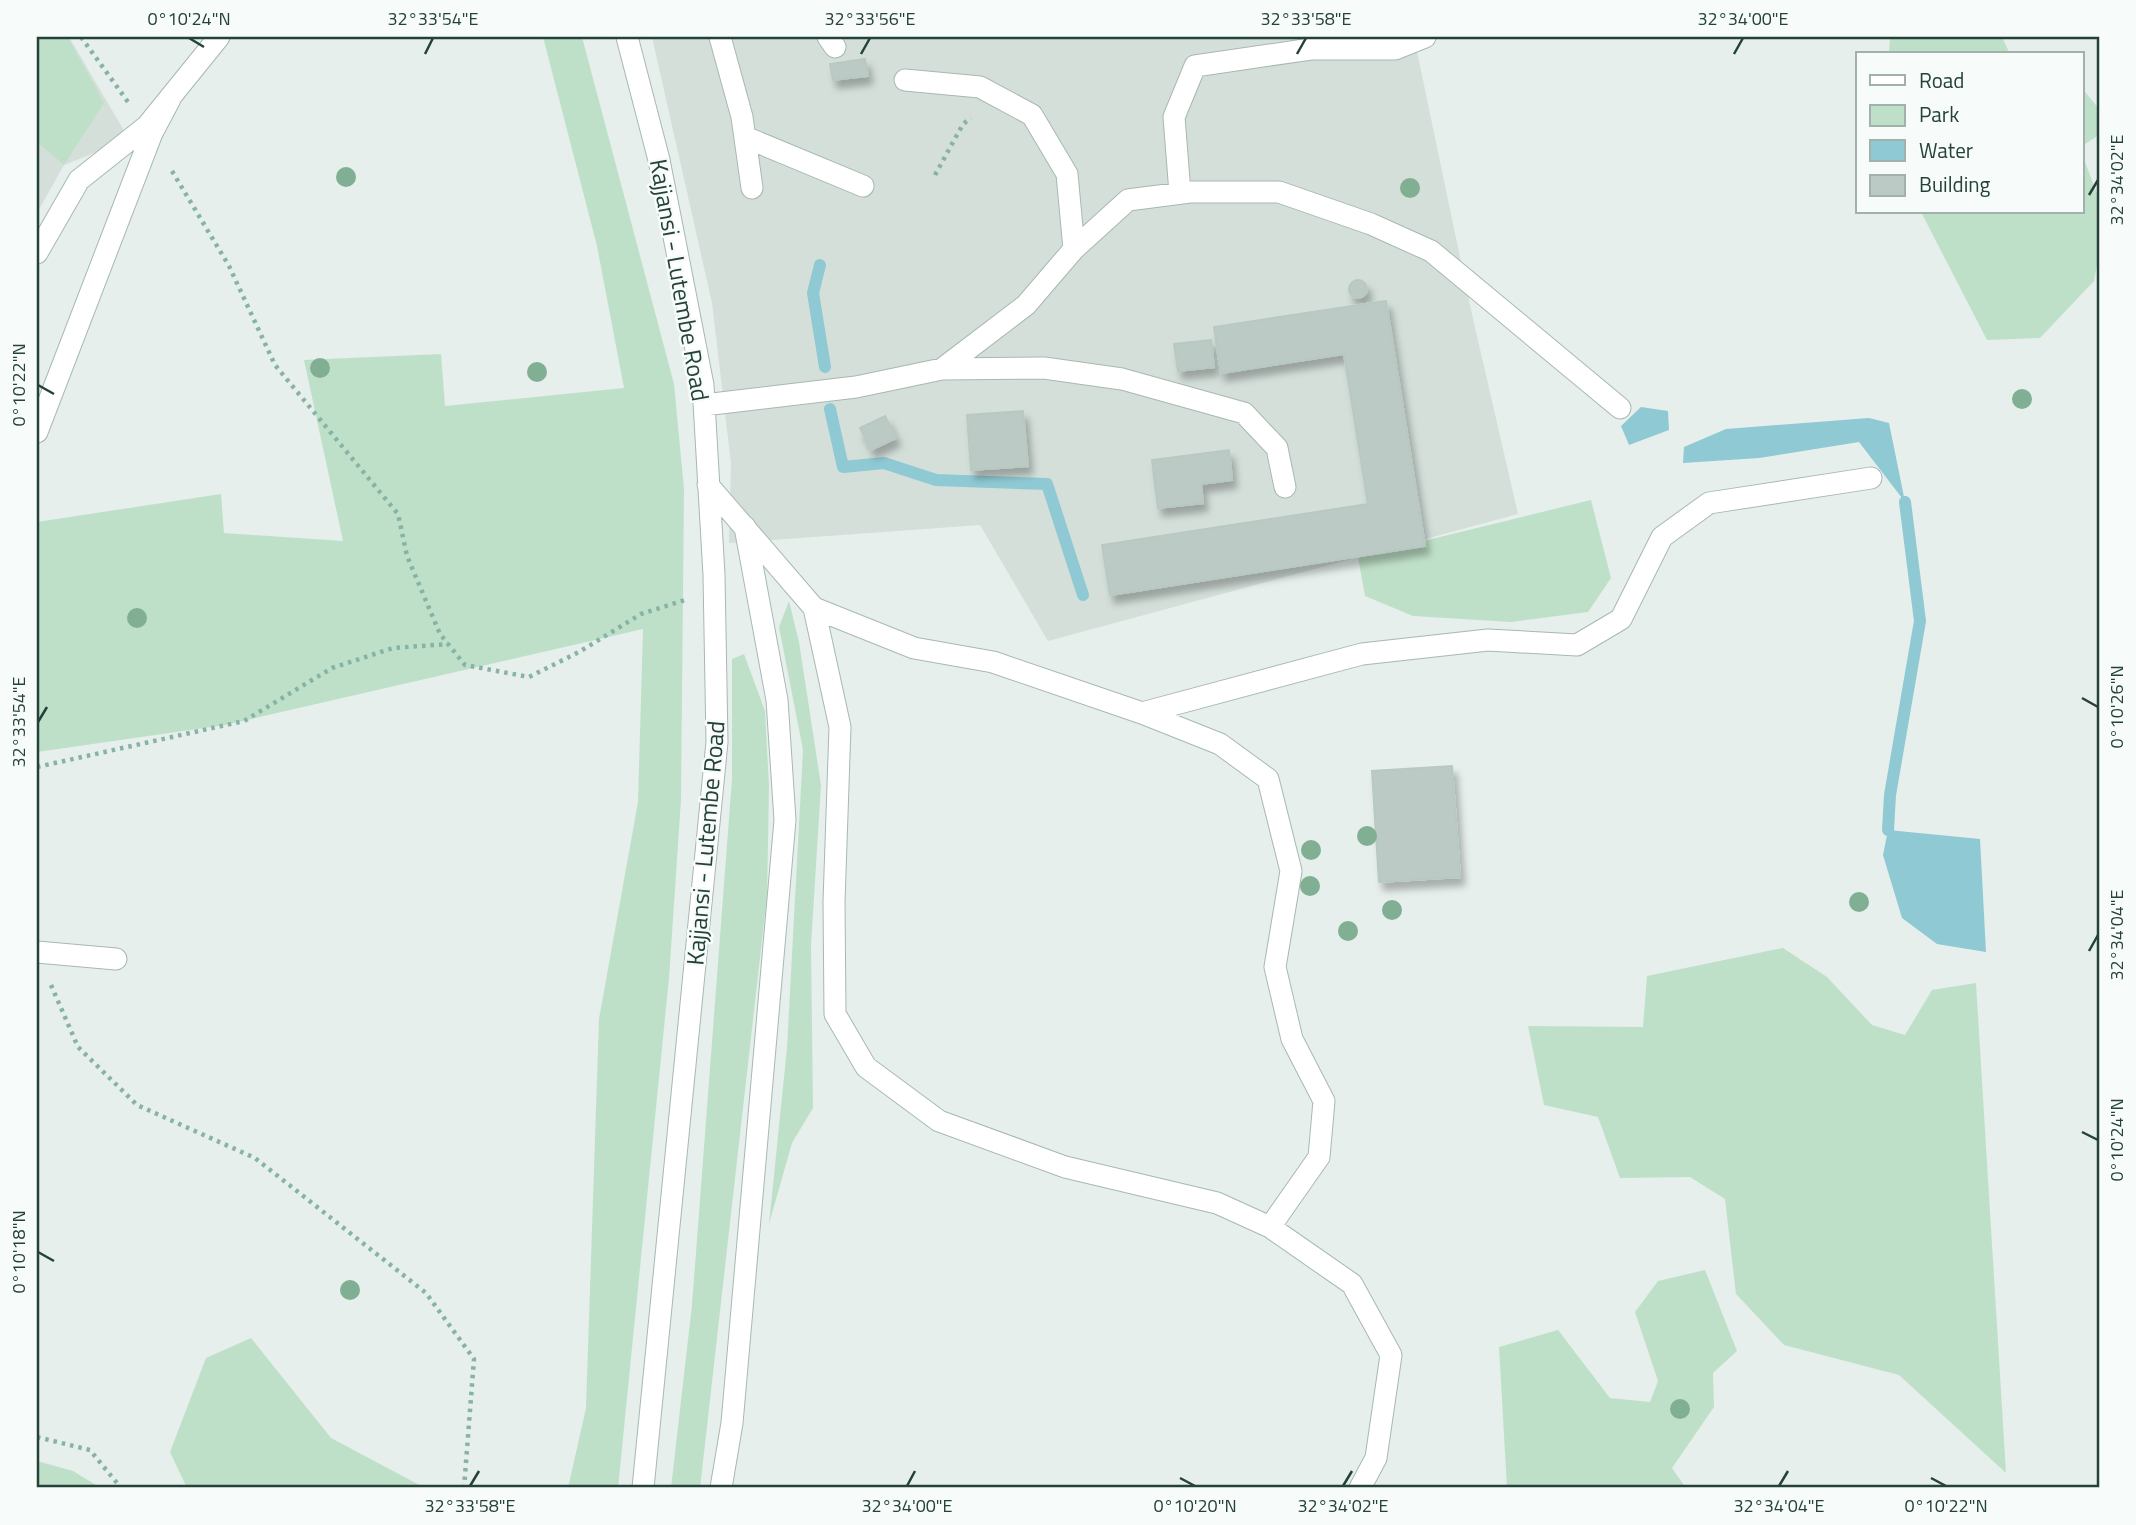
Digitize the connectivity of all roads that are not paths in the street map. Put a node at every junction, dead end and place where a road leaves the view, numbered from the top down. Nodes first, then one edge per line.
1 (219, 37) edge
2 (627, 37) edge
3 (720, 37) edge
4 (1425, 37) edge
5 (905, 80) dead end
6 (150, 130) junction
7 (745, 137) junction
8 (863, 186) dead end
9 (751, 188) dead end
10 (1180, 193) junction
11 (1074, 249) junction
12 (37, 253) edge
13 (942, 369) junction
14 (704, 405) junction
15 (1620, 408) dead end
16 (37, 432) edge
17 (1871, 478) dead end
18 (708, 485) junction
19 (1285, 487) dead end
20 (745, 524) junction
21 (814, 608) junction
22 (1142, 713) junction
23 (37, 952) edge
24 (116, 959) dead end
25 (1270, 1227) junction
26 (643, 1488) edge
27 (721, 1488) edge
28 (1360, 1488) edge

1 - 6 street
2 - 14 street, Kajjansi - Lutembe Road
3 - 7 street
4 - 10 street
5 - 11 street
6 - 12 street
6 - 16 street
7 - 8 street
7 - 9 street
10 - 11 street
10 - 15 street
11 - 13 street
13 - 14 street
13 - 19 street
14 - 18 street, Kajjansi - Lutembe Road
17 - 22 street
18 - 20 street
18 - 26 street, Kajjansi - Lutembe Road
20 - 21 street
20 - 27 street
21 - 22 street
21 - 25 street
22 - 25 street
23 - 24 street
25 - 28 street

